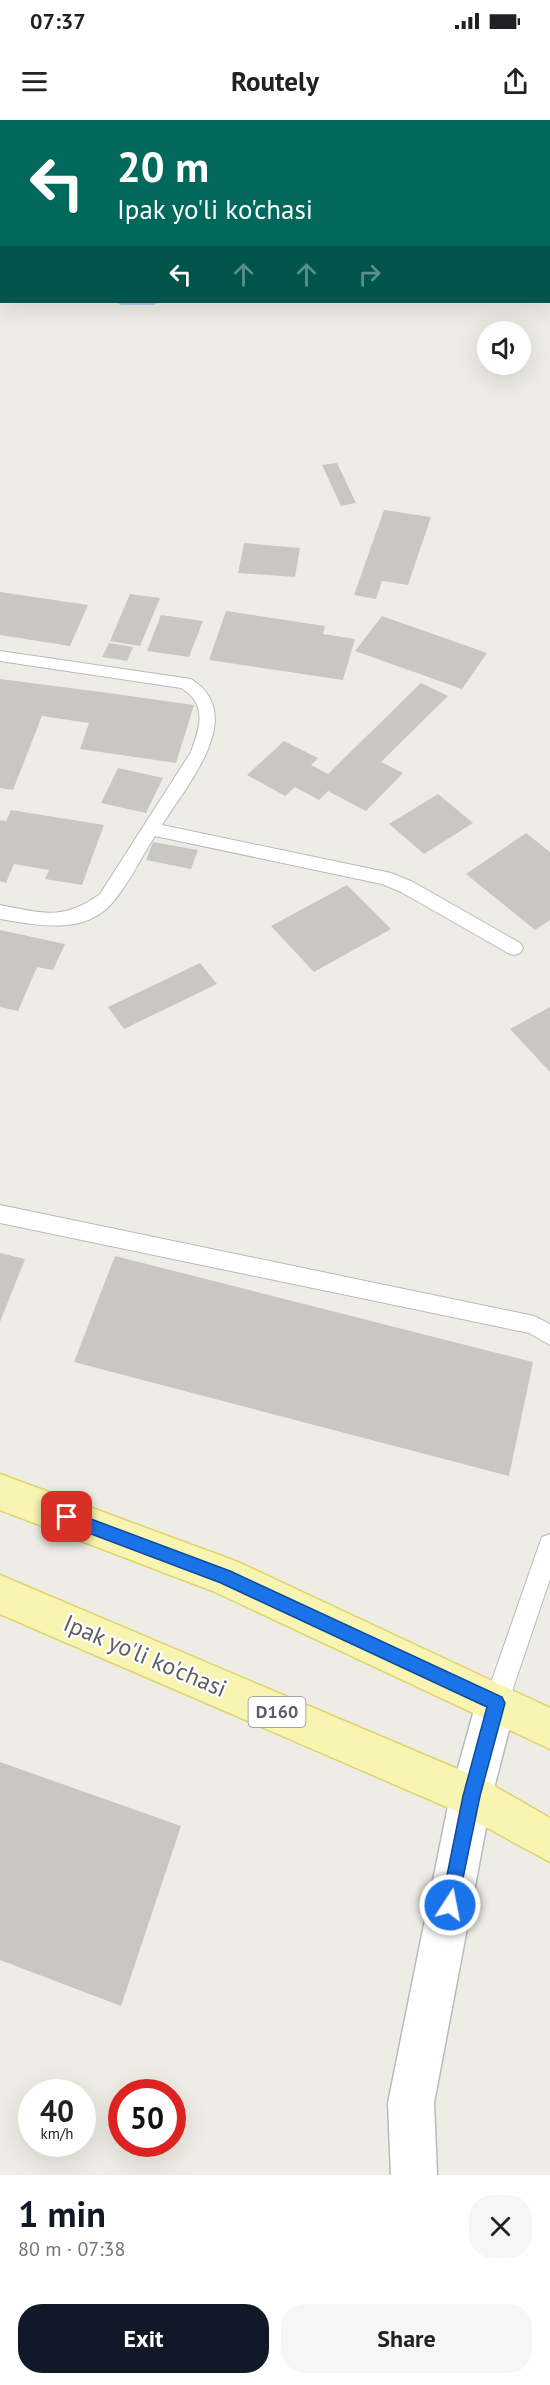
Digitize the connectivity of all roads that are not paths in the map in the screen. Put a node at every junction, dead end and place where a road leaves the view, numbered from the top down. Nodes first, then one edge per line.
1 (0, 656) edge
2 (150, 829) junction
3 (0, 912) edge
4 (514, 948) dead end
5 (0, 1214) edge
6 (550, 1336) edge
7 (0, 1492) edge
8 (550, 1545) edge
9 (0, 1594) edge
10 (496, 1703) junction
11 (550, 1729) edge
12 (471, 1796) junction
13 (550, 1841) edge
14 (414, 2175) edge

1 - 2 lane
2 - 3 lane
2 - 4 lane
5 - 6 lane
7 - 10 main road
8 - 10 lane
9 - 12 main road, Ipak yo'li ko'chasi / D160
10 - 11 main road
10 - 12 main road
12 - 13 main road, Ipak yo'li ko'chasi / D160
12 - 14 main road

